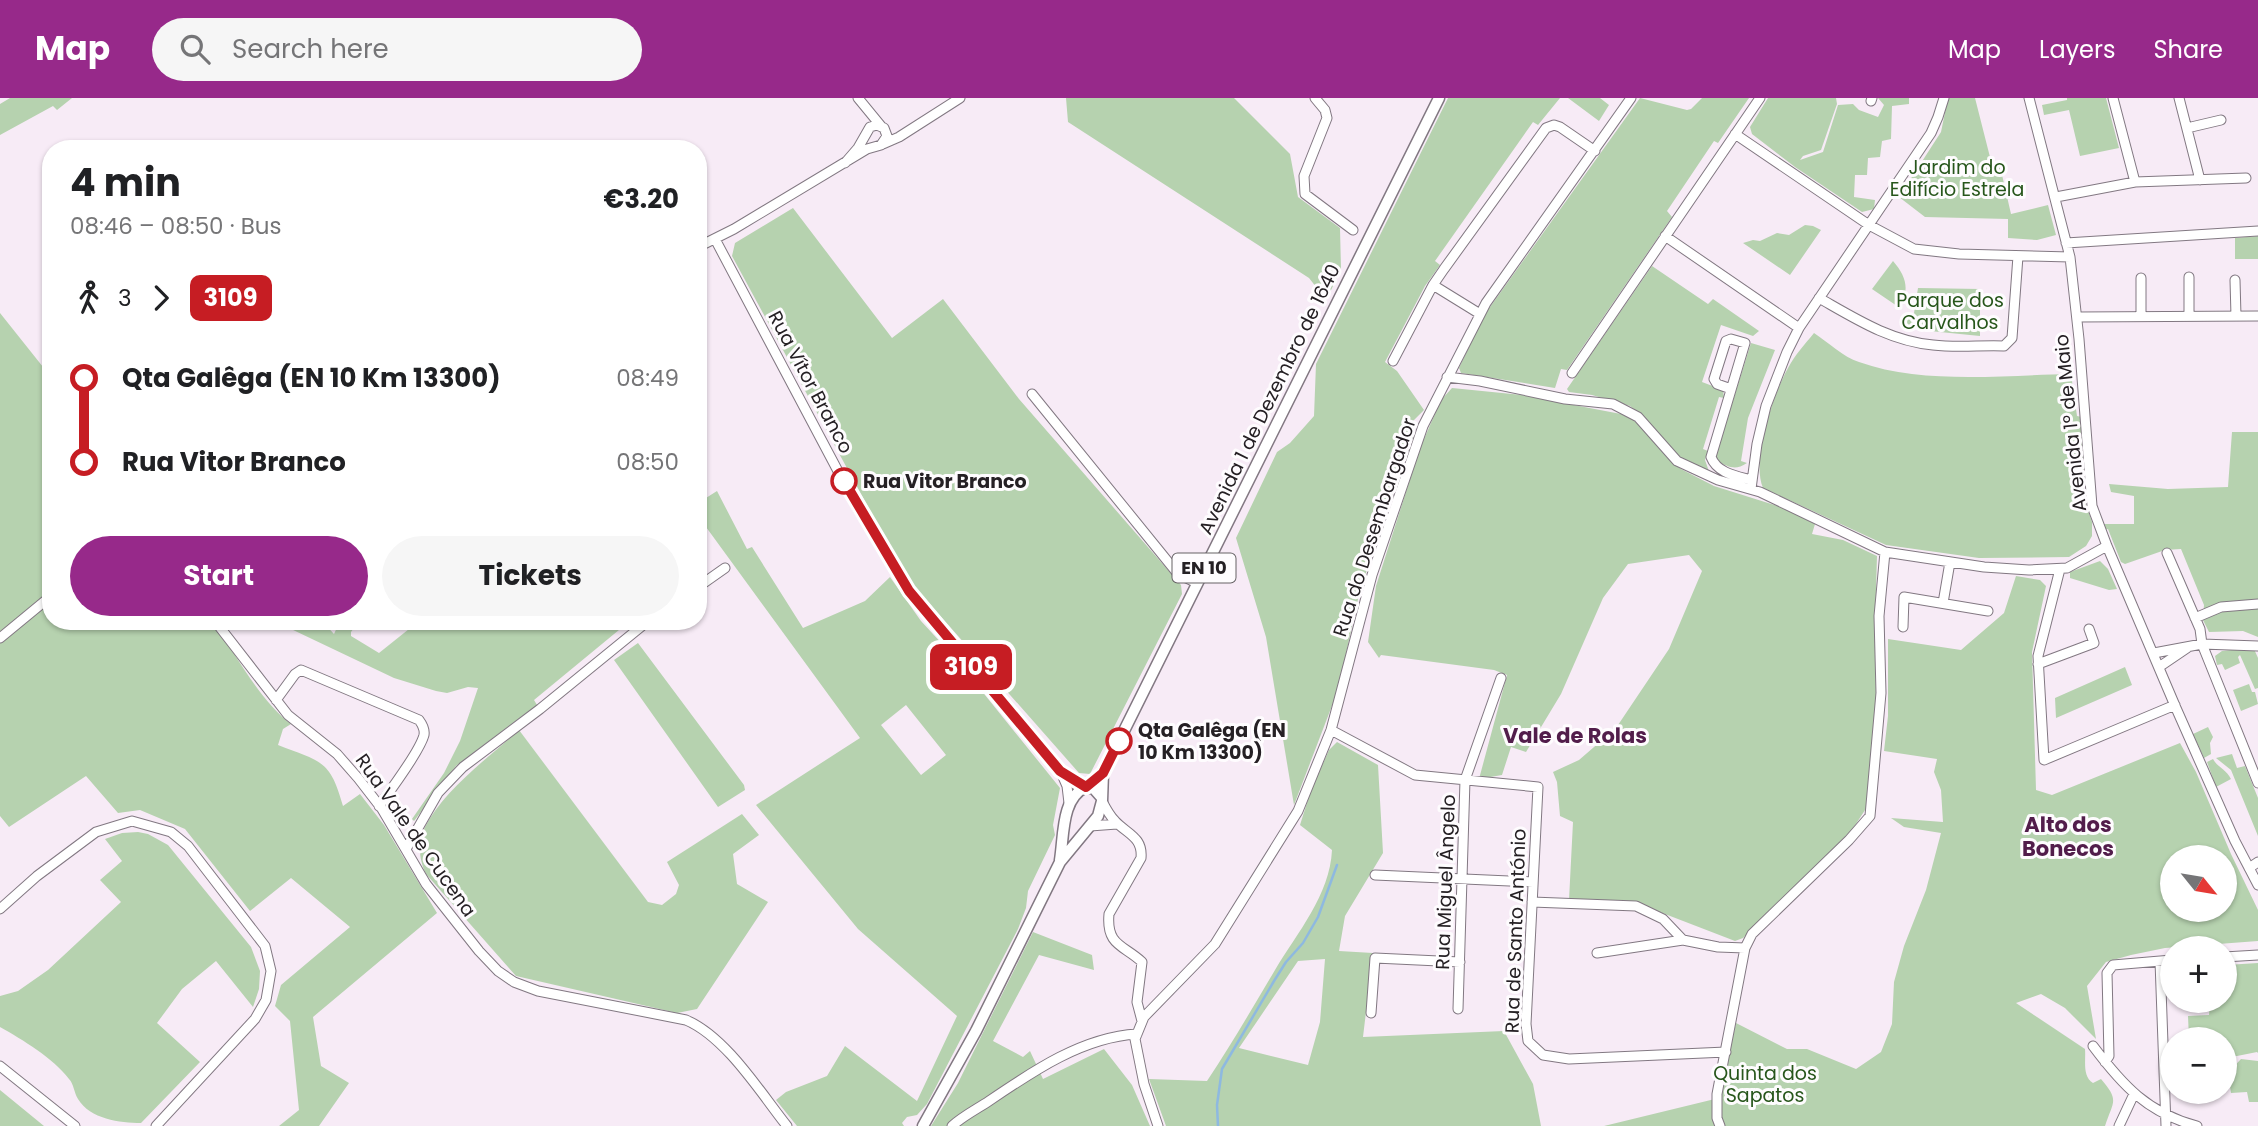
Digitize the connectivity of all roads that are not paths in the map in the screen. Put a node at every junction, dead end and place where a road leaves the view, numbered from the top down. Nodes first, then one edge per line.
1 (960, 98) edge
2 (1315, 98) edge
3 (1438, 98) edge
4 (1631, 98) edge
5 (1760, 98) edge
6 (1944, 98) edge
7 (2029, 98) edge
8 (2113, 98) edge
9 (2179, 98) edge
10 (859, 99) edge
11 (2221, 120) dead end
12 (882, 127) junction
13 (913, 128) junction
14 (2187, 128) junction
15 (865, 134) junction
16 (1735, 134) junction
17 (880, 146) junction
18 (1595, 151) junction
19 (845, 163) junction
20 (2246, 178) dead end
21 (2200, 180) junction
22 (2135, 183) junction
23 (2056, 197) junction
24 (1869, 225) junction
25 (1353, 230) dead end
26 (2258, 231) edge
27 (1665, 236) junction
28 (715, 239) junction
29 (707, 243) edge
30 (2066, 243) junction
31 (2018, 256) junction
32 (2070, 257) junction
33 (2189, 277) dead end
34 (2141, 278) dead end
35 (2235, 280) dead end
36 (1433, 285) junction
37 (1819, 298) junction
38 (1480, 314) junction
39 (2141, 316) junction
40 (2189, 316) junction
41 (2236, 316) junction
42 (2258, 316) edge
43 (2077, 317) junction
44 (1799, 328) junction
45 (1393, 361) dead end
46 (1572, 373) dead end
47 (1447, 377) junction
48 (1731, 389) junction
49 (1031, 394) dead end
50 (1751, 485) junction
51 (2107, 546) junction
52 (1885, 552) junction
53 (2167, 553) dead end
54 (1950, 562) junction
55 (724, 568) dead end
56 (2060, 569) junction
57 (707, 580) edge
58 (1197, 583) junction
59 (42, 603) edge
60 (1943, 603) junction
61 (2258, 604) edge
62 (1988, 611) dead end
63 (2195, 618) junction
64 (1903, 627) dead end
65 (2088, 629) dead end
66 (222, 630) edge
67 (637, 630) edge
68 (2146, 636) junction
69 (0, 638) edge
70 (2202, 644) junction
71 (2191, 645) junction
72 (2258, 646) edge
73 (2173, 649) junction
74 (2154, 653) junction
75 (2038, 664) junction
76 (2159, 667) junction
77 (1501, 678) dead end
78 (276, 700) junction
79 (2175, 705) junction
80 (1331, 730) junction
81 (1060, 771) junction
82 (1103, 773) junction
83 (1465, 780) junction
84 (2258, 782) edge
85 (1085, 787) junction
86 (1102, 800) junction
87 (1069, 803) junction
88 (379, 806) junction
89 (1066, 817) junction
90 (1117, 824) junction
91 (1089, 827) junction
92 (406, 849) junction
93 (1060, 862) junction
94 (2258, 862) edge
95 (2249, 868) junction
96 (1375, 875) dead end
97 (1462, 879) junction
98 (1533, 882) junction
99 (2258, 885) edge
100 (1532, 902) junction
101 (0, 909) edge
102 (1683, 940) junction
103 (1745, 948) junction
104 (1597, 953) dead end
105 (2258, 954) edge
106 (2237, 956) edge
107 (2160, 961) edge
108 (1460, 962) junction
109 (1458, 1009) dead end
110 (1371, 1013) dead end
111 (2162, 1013) edge
112 (1142, 1021) junction
113 (1137, 1034) junction
114 (2093, 1046) dead end
115 (1726, 1052) junction
116 (2105, 1062) junction
117 (0, 1066) edge
118 (2134, 1094) junction
119 (2165, 1115) junction
120 (75, 1126) edge
121 (156, 1126) edge
122 (787, 1126) edge
123 (923, 1126) edge
124 (952, 1126) edge
125 (1158, 1126) edge
126 (1720, 1126) edge
127 (2119, 1126) edge
128 (2166, 1126) edge
129 (2197, 1126) edge

1 - 13 street
2 - 25 street
3 - 58 main road, Avenida 1 de Dezembro de 1640 / EN 10
4 - 18 street, Rua do Desembargador
5 - 16 street
6 - 24 street
7 - 23 street, Avenida 1º de Maio
8 - 22 street
9 - 14 street
10 - 12 street
10 - 15 street
11 - 14 street
12 - 13 street
12 - 15 street
12 - 17 street
13 - 17 street
14 - 21 street
15 - 17 street
15 - 19 street
16 - 24 street
16 - 27 street
17 - 19 street
18 - 36 street
18 - 38 street, Rua do Desembargador
19 - 28 street
20 - 21 street
21 - 22 street
22 - 23 street
23 - 30 street, Avenida 1º de Maio
24 - 31 street
24 - 37 street
26 - 30 street
27 - 44 street
27 - 46 street
28 - 29 street
28 - 81 street, Rua Vítor Branco
30 - 32 street, Avenida 1º de Maio
31 - 32 street
31 - 37 street
32 - 43 street, Avenida 1º de Maio
33 - 40 street
34 - 39 street
35 - 41 street
36 - 38 street
36 - 45 street
37 - 44 street
38 - 47 street, Rua do Desembargador
39 - 40 street
39 - 43 street
40 - 41 street
41 - 42 street
43 - 51 street, Avenida 1º de Maio
44 - 50 street
47 - 50 street
47 - 80 street, Rua do Desembargador
48 - 48 street
48 - 50 street
49 - 58 street
50 - 52 street
51 - 56 street
51 - 68 street, Avenida 1º de Maio
52 - 54 street
52 - 103 street
53 - 63 street
54 - 56 street
54 - 60 street
55 - 57 street
56 - 75 street
58 - 82 main road, Avenida 1 de Dezembro de 1640 / EN 10
59 - 69 street
60 - 62 street
60 - 64 street
61 - 63 street
63 - 70 street
65 - 75 street
66 - 78 street, Rua Vale de Cucena
67 - 92 street
68 - 73 street
68 - 74 street, Avenida 1º de Maio
70 - 71 street
70 - 72 street
70 - 84 street
71 - 73 street
71 - 76 street
73 - 74 street
74 - 76 street, Avenida 1º de Maio
75 - 79 street
76 - 79 street, Avenida 1º de Maio
77 - 83 street, Rua Miguel Ângelo
78 - 88 street, Rua Vale de Cucena
78 - 88 street
79 - 95 street, Avenida 1º de Maio
80 - 83 street
80 - 112 street, Rua do Desembargador
81 - 85 street, Rua Vítor Branco
81 - 87 street, Rua Vítor Branco
82 - 85 main road, Avenida 1 de Dezembro de 1640
82 - 86 main road, Avenida 1 de Dezembro de 1640
83 - 97 street, Rua Miguel Ângelo
83 - 98 street, Rua de Santo António
85 - 86 main road
85 - 87 main road
86 - 90 street
86 - 91 main road
87 - 89 main road
88 - 92 street, Rua Vale de Cucena
89 - 91 main road
89 - 93 main road
90 - 91 street
90 - 112 street
91 - 93 main road
92 - 122 street, Rua Vale de Cucena
93 - 123 main road
94 - 95 street
95 - 99 street, Avenida 1º de Maio
96 - 97 street
97 - 98 street
97 - 108 street, Rua Miguel Ângelo
98 - 100 street, Rua de Santo António
100 - 102 street
100 - 115 street, Rua de Santo António
101 - 121 street
102 - 103 street
102 - 104 street
103 - 115 street
105 - 106 street
107 - 116 street
108 - 109 street, Rua Miguel Ângelo
108 - 110 street
111 - 119 street
112 - 113 street
113 - 124 street
113 - 125 street
114 - 116 street
115 - 126 street
116 - 118 street
117 - 120 street
118 - 119 street
118 - 127 street
119 - 128 street
119 - 129 street

